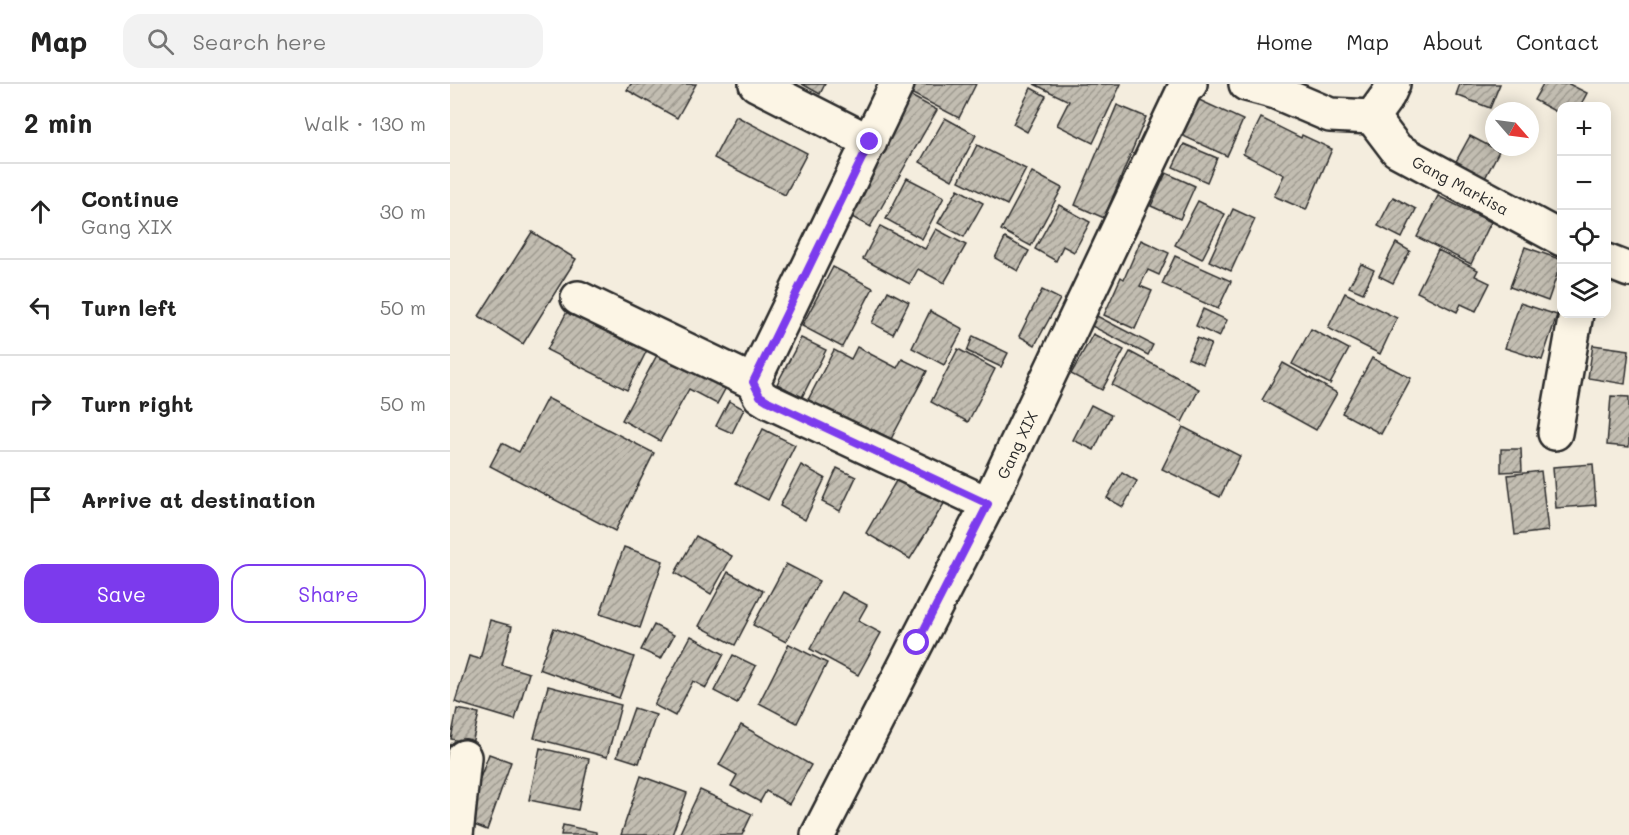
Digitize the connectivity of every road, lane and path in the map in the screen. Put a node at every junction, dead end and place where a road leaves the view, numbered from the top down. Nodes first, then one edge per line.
1 (756, 84) edge
2 (897, 84) edge
3 (1246, 84) edge
4 (1393, 84) edge
5 (1183, 85) edge
6 (1372, 117) junction
7 (870, 142) junction
8 (1557, 235) edge
9 (1611, 263) edge
10 (1629, 270) edge
11 (578, 298) dead end
12 (1575, 318) edge
13 (753, 382) junction
14 (1555, 433) dead end
15 (988, 504) junction
16 (464, 757) dead end
17 (456, 835) edge
18 (818, 835) edge

1 - 7 street
2 - 7 street
3 - 6 street
4 - 6 street
5 - 15 street, Gang XIX
6 - 8 street, Gang Markisa
7 - 13 street
9 - 10 street
11 - 13 street
12 - 14 street
13 - 15 street
15 - 18 street, Gang XIX
16 - 17 street

